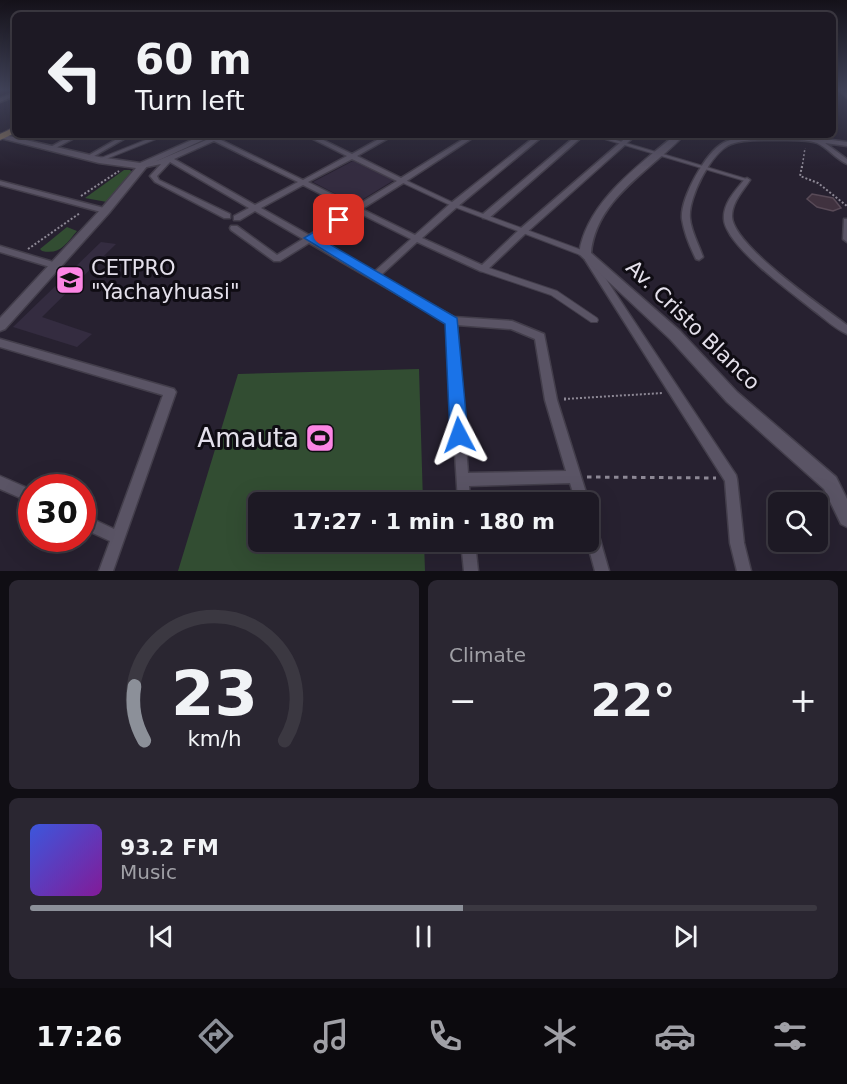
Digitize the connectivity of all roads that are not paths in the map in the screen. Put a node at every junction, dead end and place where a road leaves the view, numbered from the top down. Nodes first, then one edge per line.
1 (12, 125) edge
2 (0, 135) edge
3 (71, 138) edge
4 (123, 138) edge
5 (155, 138) edge
6 (209, 138) edge
7 (210, 138) edge
8 (214, 138) edge
9 (315, 138) edge
10 (385, 138) edge
11 (469, 138) edge
12 (537, 138) edge
13 (577, 138) edge
14 (603, 138) edge
15 (629, 138) edge
16 (676, 138) edge
17 (811, 139) junction
18 (621, 144) junction
19 (847, 144) edge
20 (50, 149) junction
21 (658, 153) junction
22 (354, 155) junction
23 (87, 158) junction
24 (169, 159) junction
25 (99, 160) junction
26 (847, 162) edge
27 (142, 166) junction
28 (704, 167) junction
29 (747, 180) joint
30 (403, 181) junction
31 (305, 182) junction
32 (0, 183) edge
33 (454, 205) junction
34 (257, 208) junction
35 (105, 211) junction
36 (354, 211) junction
37 (486, 216) junction
38 (847, 221) edge
39 (234, 228) dead end
40 (523, 231) junction
41 (310, 238) junction
42 (847, 239) edge
43 (416, 241) junction
44 (0, 249) edge
45 (585, 254) junction
46 (699, 257) dead end
47 (57, 266) junction
48 (483, 269) junction
49 (375, 276) junction
50 (594, 320) dead end
51 (452, 321) junction
52 (0, 326) edge
53 (847, 330) edge
54 (0, 343) edge
55 (575, 477) junction
56 (462, 480) junction
57 (0, 482) edge
58 (18, 490) edge
59 (463, 492) edge
60 (579, 492) edge
61 (847, 518) edge
62 (96, 528) edge
63 (118, 538) junction
64 (469, 552) edge
65 (597, 552) edge
66 (106, 571) edge
67 (471, 571) edge
68 (602, 571) edge
69 (744, 571) edge

1 - 2 main road
2 - 20 street
3 - 20 street
4 - 23 street
5 - 25 street
6 - 27 street
7 - 24 street
8 - 31 street
9 - 22 street
10 - 22 street
11 - 30 street
12 - 33 street
13 - 37 street
14 - 18 street
15 - 18 street
16 - 21 street
17 - 19 street
17 - 26 street
17 - 28 street
18 - 21 street
18 - 40 street
20 - 23 street
21 - 28 street
21 - 45 street
22 - 30 street
22 - 31 street
23 - 25 street
24 - 27 street
24 - 34 street
24 - 34 street
25 - 27 street
27 - 35 street
28 - 29 street
28 - 46 street
29 - 53 street
30 - 33 street
30 - 36 street
31 - 34 street
31 - 36 street
32 - 35 street
33 - 37 street
33 - 43 street
34 - 41 street
35 - 47 street
36 - 41 street
36 - 43 street
37 - 40 street
38 - 42 street
39 - 41 street
40 - 45 street
40 - 48 street
41 - 49 street
43 - 48 street
43 - 49 street
44 - 47 street
45 - 61 street, Av. Cristo Blanco
45 - 69 street
47 - 52 street
48 - 50 street
49 - 51 street
51 - 55 street
51 - 56 street
54 - 63 street
55 - 56 street
55 - 60 street
56 - 59 street
57 - 58 street
62 - 63 street
63 - 66 street
64 - 67 street
65 - 68 street

